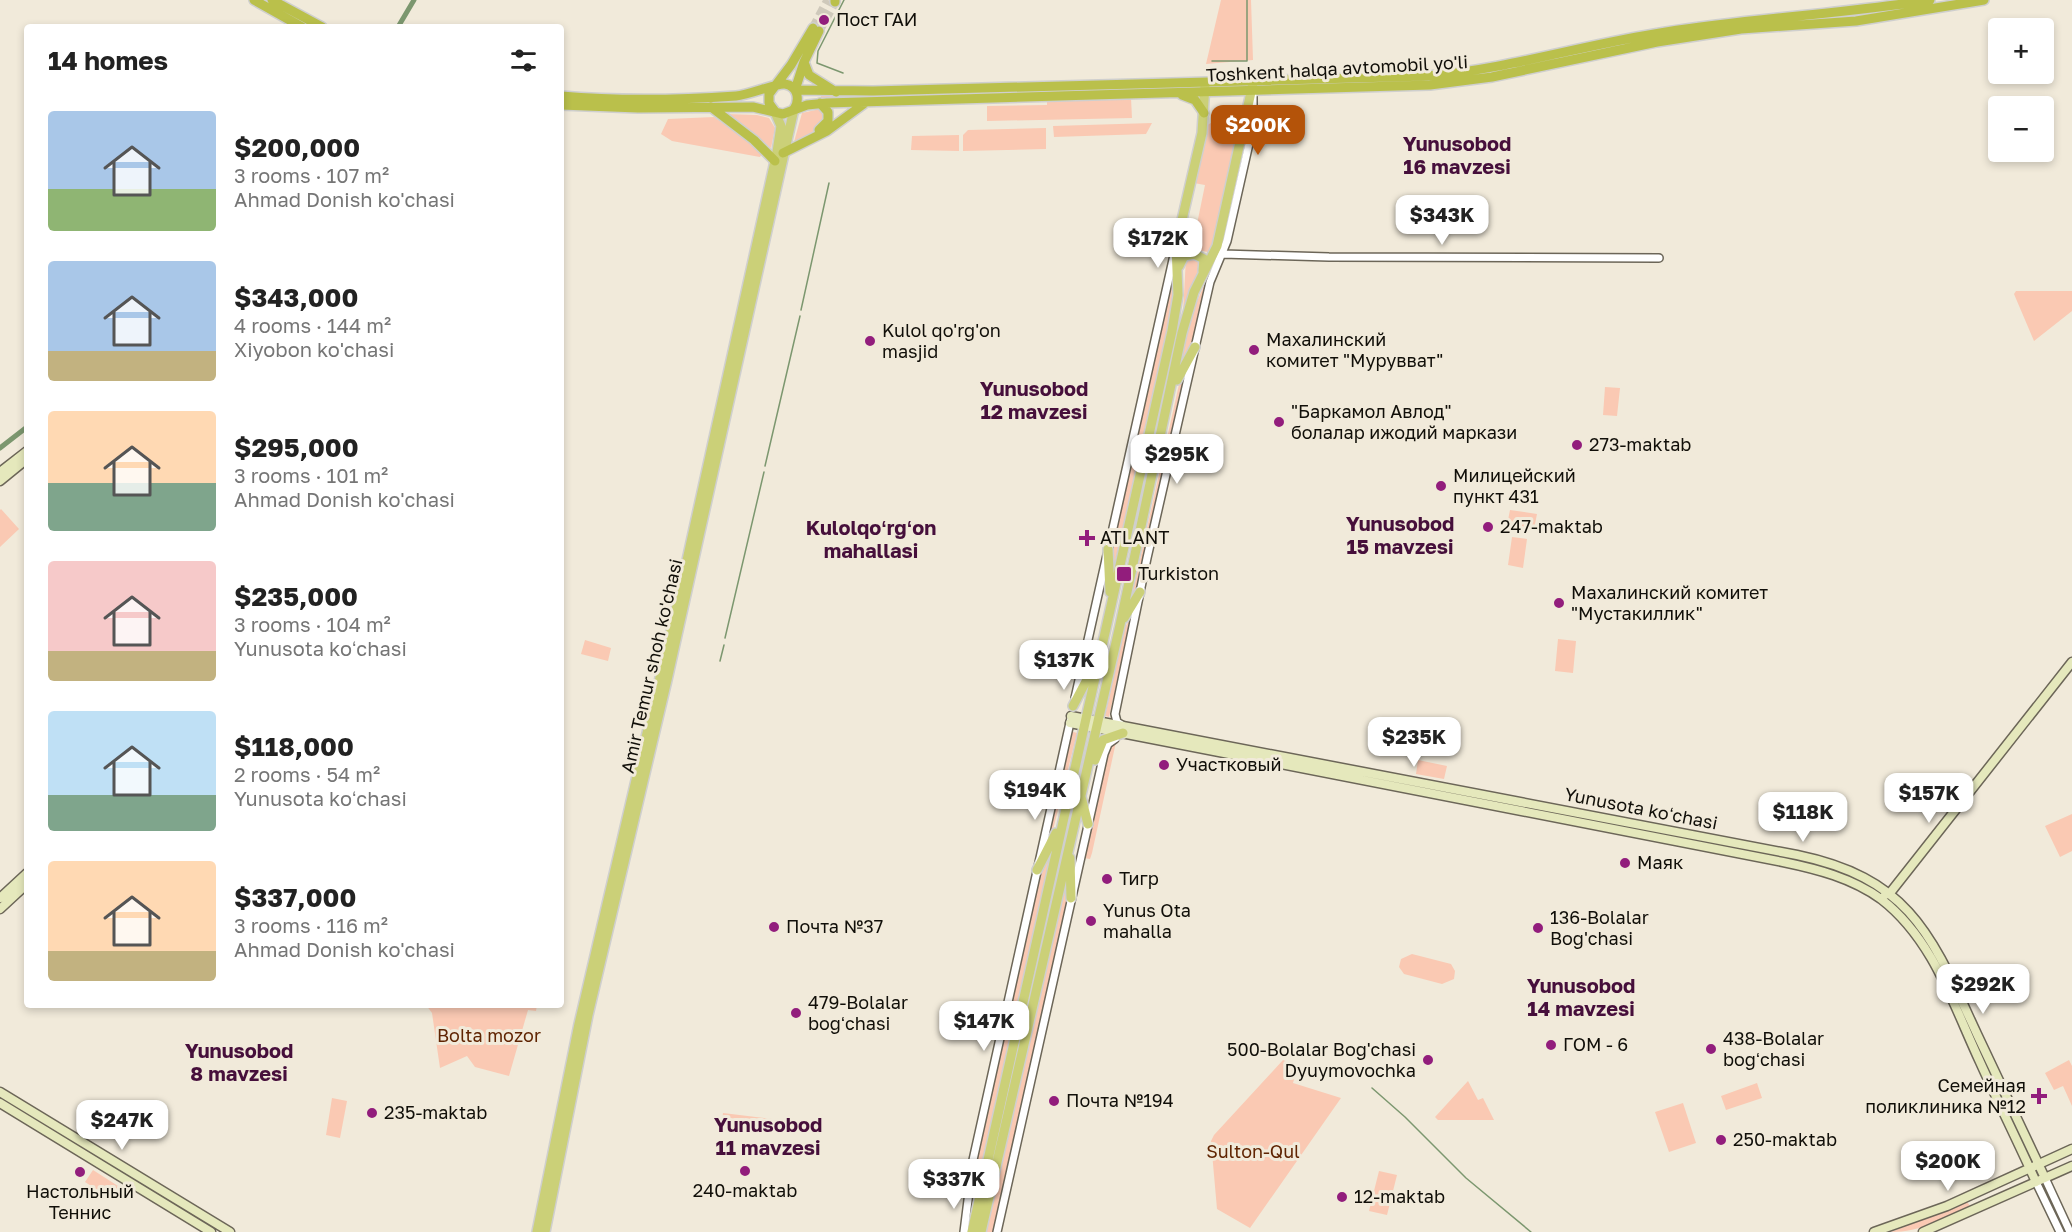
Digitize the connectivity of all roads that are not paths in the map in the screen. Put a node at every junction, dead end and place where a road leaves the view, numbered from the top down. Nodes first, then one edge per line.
1 (254, 0) edge
2 (272, 0) edge
3 (1930, 0) edge
4 (1984, 0) edge
5 (1792, 21) junction
6 (297, 24) edge
7 (316, 24) edge
8 (804, 62) junction
9 (787, 71) junction
10 (800, 74) junction
11 (1253, 86) junction
12 (775, 87) junction
13 (1205, 87) junction
14 (795, 90) junction
15 (817, 92) junction
16 (836, 92) junction
17 (1177, 93) junction
18 (564, 96) edge
19 (738, 96) junction
20 (865, 102) junction
21 (820, 103) junction
22 (564, 105) edge
23 (711, 107) junction
24 (794, 109) junction
25 (774, 110) junction
26 (1204, 116) junction
27 (807, 141) junction
28 (783, 153) junction
29 (775, 162) junction
30 (1229, 196) junction
31 (1231, 217) junction
32 (1176, 246) junction
33 (1159, 251) dead end
34 (1223, 254) junction
35 (1659, 258) dead end
36 (1178, 268) junction
37 (1203, 271) junction
38 (1196, 347) junction
39 (1169, 398) junction
40 (24, 453) edge
41 (24, 461) edge
42 (0, 472) edge
43 (0, 480) edge
44 (1108, 549) junction
45 (1140, 592) junction
46 (1111, 604) junction
47 (1120, 625) junction
48 (1099, 655) junction
49 (2072, 662) edge
50 (1071, 715) junction
51 (1084, 722) junction
52 (1097, 724) junction
53 (1124, 730) junction
54 (1136, 735) junction
55 (1080, 795) junction
56 (1063, 820) junction
57 (1088, 824) junction
58 (1069, 842) junction
59 (1037, 870) junction
60 (24, 876) edge
61 (24, 887) edge
62 (1890, 893) junction
63 (0, 898) edge
64 (1071, 898) junction
65 (1880, 898) junction
66 (1888, 904) junction
67 (0, 908) edge
68 (0, 1092) edge
69 (0, 1103) edge
70 (2072, 1149) edge
71 (2072, 1166) edge
72 (2034, 1167) junction
73 (2040, 1180) junction
74 (158, 1188) junction
75 (153, 1197) junction
76 (1968, 1198) junction
77 (1973, 1211) junction
78 (211, 1232) edge
79 (230, 1232) edge
80 (537, 1232) edge
81 (545, 1232) edge
82 (964, 1232) edge
83 (972, 1232) edge
84 (981, 1232) edge
85 (997, 1232) edge
86 (1874, 1232) edge
87 (1923, 1232) edge
88 (2060, 1232) edge
89 (2070, 1232) edge

1 - 6 highway
2 - 7 highway
3 - 5 highway, Toshkent halqa avtomobil yo'li
4 - 5 highway, Toshkent halqa avtomobil yo'li
5 - 11 highway, Toshkent halqa avtomobil yo'li
8 - 9 highway
8 - 10 highway
8 - 16 highway
9 - 12 highway
9 - 19 highway
10 - 14 highway
10 - 15 highway
11 - 13 highway, Toshkent halqa avtomobil yo'li
11 - 30 main road
11 - 31 street
12 - 14 highway, Toshkent halqa avtomobil yo'li
12 - 19 highway, Toshkent halqa avtomobil yo'li
12 - 25 highway
13 - 16 highway, Toshkent halqa avtomobil yo'li
13 - 17 highway, Toshkent halqa avtomobil yo'li
13 - 26 main road
14 - 15 highway, Toshkent halqa avtomobil yo'li
14 - 24 highway
15 - 16 highway, Toshkent halqa avtomobil yo'li
17 - 20 highway, Toshkent halqa avtomobil yo'li
17 - 26 highway
18 - 19 highway, Toshkent halqa avtomobil yo'li
20 - 21 highway, Toshkent halqa avtomobil yo'li
20 - 27 highway
21 - 24 highway, Toshkent halqa avtomobil yo'li
21 - 27 highway
22 - 23 highway, Toshkent halqa avtomobil yo'li
23 - 25 highway, Toshkent halqa avtomobil yo'li
23 - 29 highway
24 - 25 highway, Toshkent halqa avtomobil yo'li
24 - 28 main road, Amir Temur shoh ko'chasi
25 - 29 main road, Amir Temur shoh ko'chasi
26 - 32 main road
27 - 28 highway
28 - 81 main road, Amir Temur shoh ko'chasi
29 - 80 main road, Amir Temur shoh ko'chasi
30 - 31 main road
30 - 37 main road
31 - 34 street
32 - 33 main road
32 - 36 main road
32 - 44 street
34 - 35 street
34 - 38 street
36 - 37 main road
36 - 46 main road
37 - 39 main road
38 - 39 main road
38 - 45 street
39 - 47 main road
40 - 42 main road
41 - 43 main road
44 - 46 main road
44 - 50 street
45 - 47 main road
45 - 53 street
46 - 48 main road
47 - 52 main road
48 - 50 main road
48 - 51 main road
49 - 62 main road
50 - 51 main road, Yunusota koʻchasi
50 - 59 street
51 - 52 main road, Yunusota koʻchasi
51 - 56 main road
52 - 53 main road, Yunusota koʻchasi
52 - 55 main road
53 - 54 main road, Yunusota koʻchasi
53 - 55 main road
53 - 62 main road, Yunusota koʻchasi
54 - 57 street
54 - 65 main road, Yunusota koʻchasi
55 - 57 main road
55 - 58 main road
56 - 59 main road
56 - 83 main road
57 - 64 street
58 - 64 main road
58 - 84 main road
59 - 82 street
60 - 63 main road
61 - 67 main road
62 - 65 main road
62 - 66 main road
62 - 72 main road, Yunusota koʻchasi
64 - 85 street
65 - 66 main road, Yunusota koʻchasi
66 - 72 main road, Yunusota koʻchasi
68 - 74 main road
69 - 75 main road
70 - 72 main road
71 - 73 main road
72 - 73 main road, Yunusota koʻchasi
72 - 76 main road
73 - 77 main road
73 - 88 street, Yunusota koʻchasi
73 - 89 street, Yunusota koʻchasi
74 - 75 main road
74 - 79 main road
75 - 78 main road
76 - 77 main road
76 - 86 main road
77 - 87 main road

